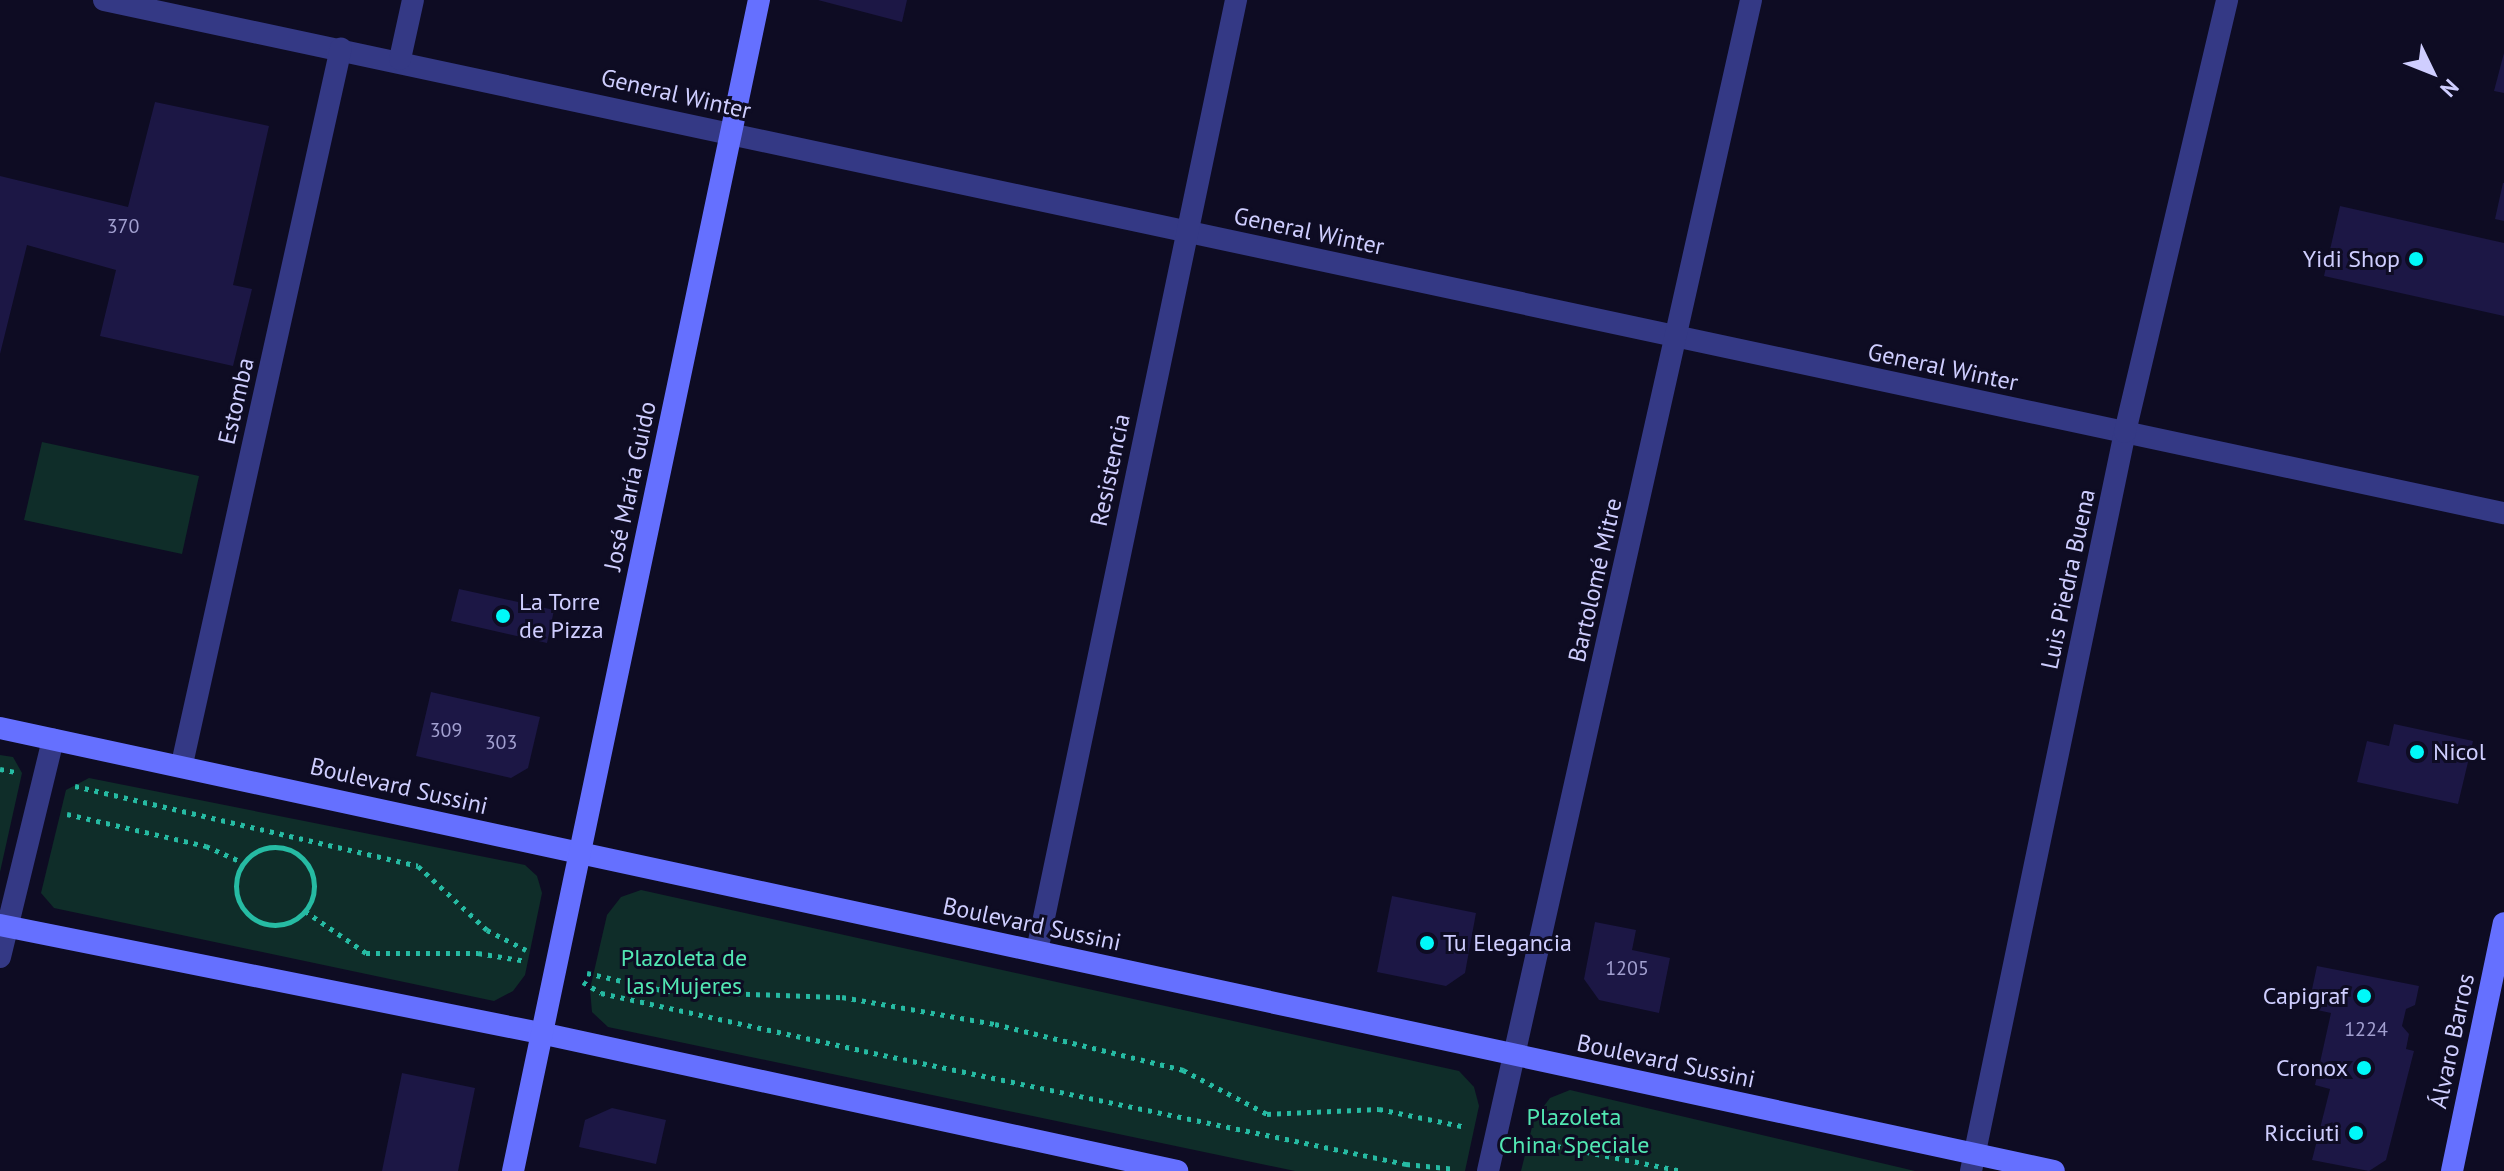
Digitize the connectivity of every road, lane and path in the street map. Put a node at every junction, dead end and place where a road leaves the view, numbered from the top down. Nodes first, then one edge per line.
1 (104, 0) edge
2 (413, 0) edge
3 (759, 0) edge
4 (1236, 0) edge
5 (1751, 0) edge
6 (2227, 0) edge
7 (341, 48) junction
8 (400, 59) junction
9 (730, 133) junction
10 (1187, 231) junction
11 (1676, 336) junction
12 (2125, 432) junction
13 (2504, 513) edge
14 (0, 728) edge
15 (53, 739) junction
16 (182, 764) junction
17 (0, 769) edge
18 (43, 778) junction
19 (36, 806) junction
20 (581, 853) junction
21 (244, 863) junction
22 (305, 911) junction
23 (2504, 923) edge
24 (4, 926) edge
25 (1037, 951) junction
26 (0, 957) edge
27 (559, 966) junction
28 (545, 1034) junction
29 (1515, 1056) junction
30 (1497, 1134) junction
31 (1972, 1162) edge
32 (513, 1171) edge
33 (1177, 1171) edge
34 (1462, 1171) edge
35 (1488, 1171) edge
36 (1682, 1171) edge
37 (2054, 1171) edge
38 (2452, 1171) edge

1 - 7 street, General Winter
2 - 8 street
3 - 9 main road, José María Guido
4 - 10 street, Resistencia
5 - 11 street, Bartolomé Mitre
6 - 12 street, Luis Piedra Buena
7 - 8 street, General Winter
7 - 16 street, Estomba
8 - 9 street, General Winter
9 - 10 street, General Winter
9 - 20 main road, José María Guido
10 - 11 street, General Winter
10 - 25 street, Resistencia
11 - 12 street, General Winter
11 - 29 street, Bartolomé Mitre
12 - 13 street, General Winter
12 - 31 street, Luis Piedra Buena
14 - 15 main road, Boulevard Sussini
15 - 16 main road, Boulevard Sussini
15 - 18 street
16 - 20 main road, Boulevard Sussini
17 - 18 path
18 - 19 street
18 - 27 path
19 - 21 path
19 - 24 street
20 - 25 main road, Boulevard Sussini
20 - 27 main road, José María Guido
21 - 22 path
21 - 22 path
22 - 27 path
23 - 38 main road, Álvaro Barros
24 - 26 street
24 - 28 main road
25 - 29 main road, Boulevard Sussini
27 - 28 main road, José María Guido
27 - 30 path
27 - 34 path
28 - 32 main road, José María Guido
28 - 33 main road
29 - 30 street, Bartolomé Mitre
29 - 31 main road, Boulevard Sussini
30 - 35 street, Bartolomé Mitre
30 - 36 path
31 - 37 main road, Boulevard Sussini

